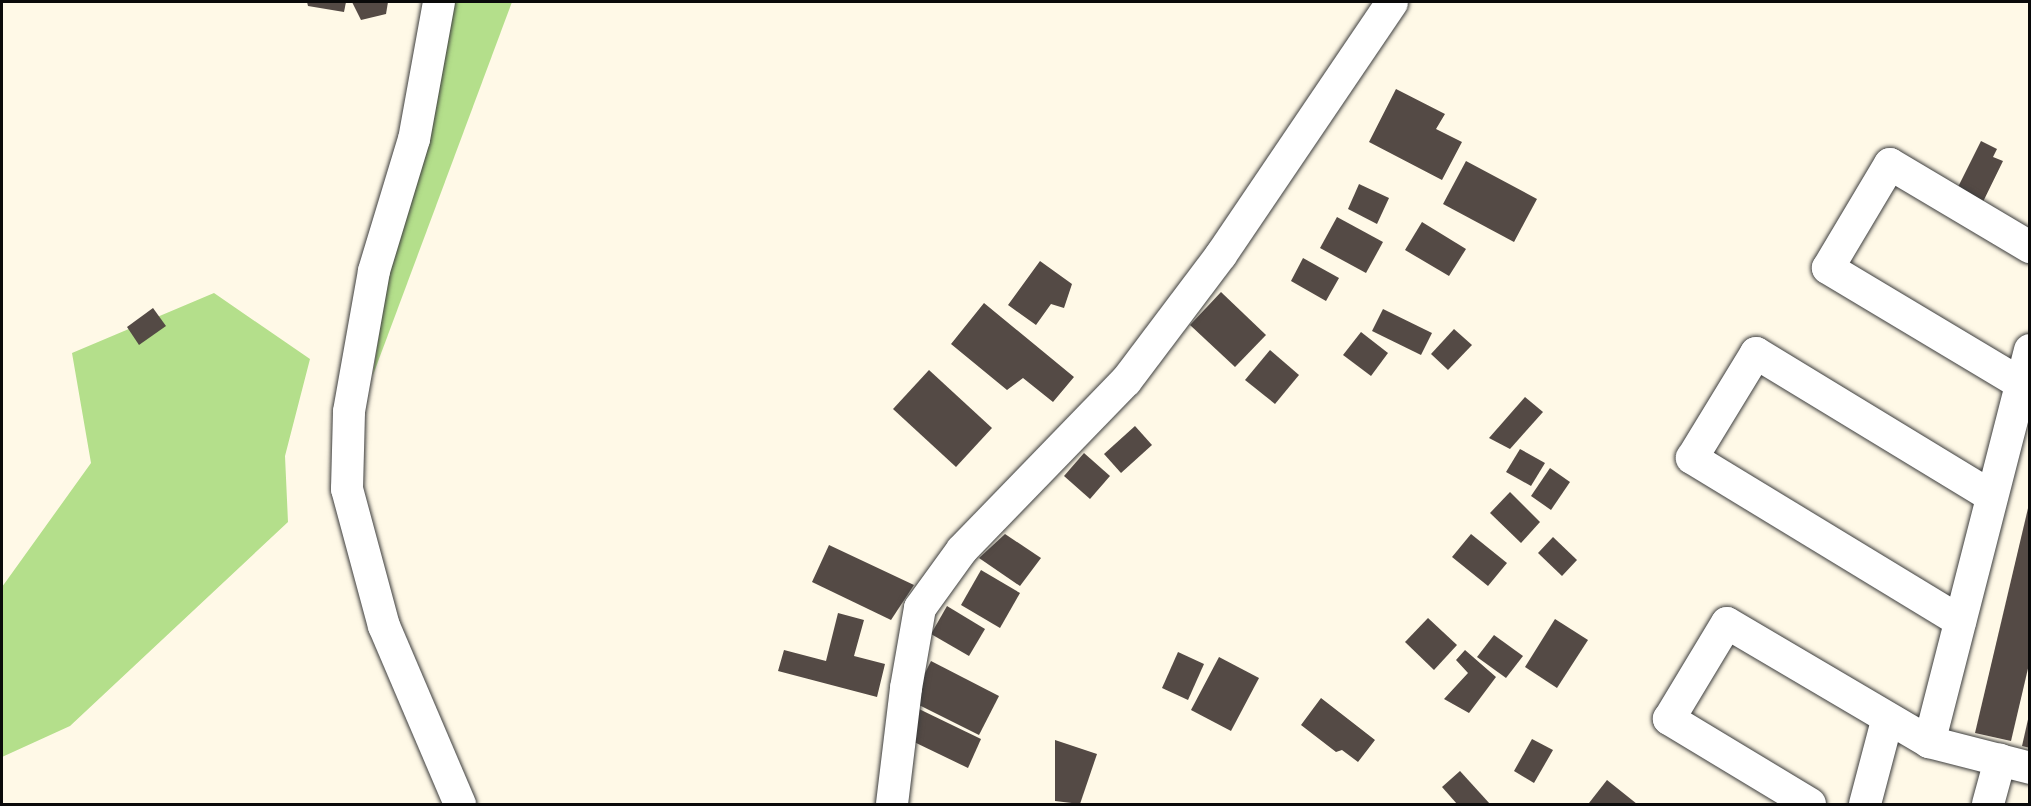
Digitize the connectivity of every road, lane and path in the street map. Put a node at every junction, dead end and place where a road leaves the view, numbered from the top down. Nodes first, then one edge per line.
1 (439, 2) edge
2 (1392, 2) edge
3 (2030, 247) edge
4 (2029, 351) edge
5 (2020, 383) junction
6 (1991, 496) junction
7 (1960, 621) junction
8 (1887, 721) junction
9 (1929, 742) junction
10 (2000, 760) junction
11 (2030, 768) edge
12 (460, 804) edge
13 (892, 804) edge
14 (1810, 804) edge
15 (1865, 804) edge
16 (1988, 804) edge

1 - 12 street
2 - 13 street
3 - 5 street
4 - 5 street
5 - 6 street
6 - 7 street
6 - 7 street
7 - 9 street
8 - 9 street
8 - 14 street
8 - 15 street
9 - 10 street
10 - 11 street
10 - 16 street

